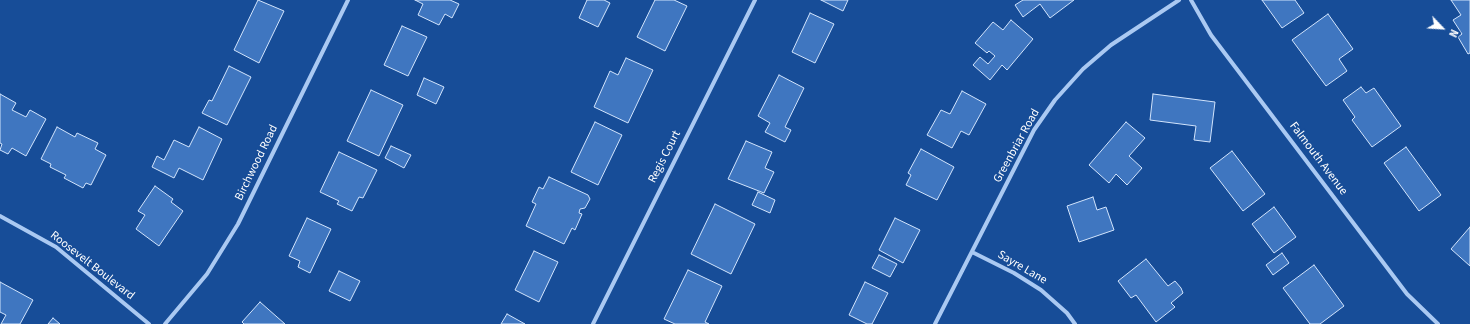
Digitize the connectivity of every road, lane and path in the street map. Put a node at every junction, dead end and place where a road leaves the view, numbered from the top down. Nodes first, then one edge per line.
1 (348, 0) edge
2 (755, 0) edge
3 (1179, 0) edge
4 (1191, 0) edge
5 (0, 216) edge
6 (972, 252) junction
7 (149, 324) edge
8 (165, 324) edge
9 (593, 324) edge
10 (935, 324) edge
11 (1075, 324) edge
12 (1438, 324) edge

1 - 8 street, Birchwood Road
2 - 9 street, Regis Court
3 - 6 street, Greenbriar Road
4 - 12 street, Falmouth Avenue
5 - 7 street, Roosevelt Boulevard
6 - 10 street, Greenbriar Road
6 - 11 street, Sayre Lane

